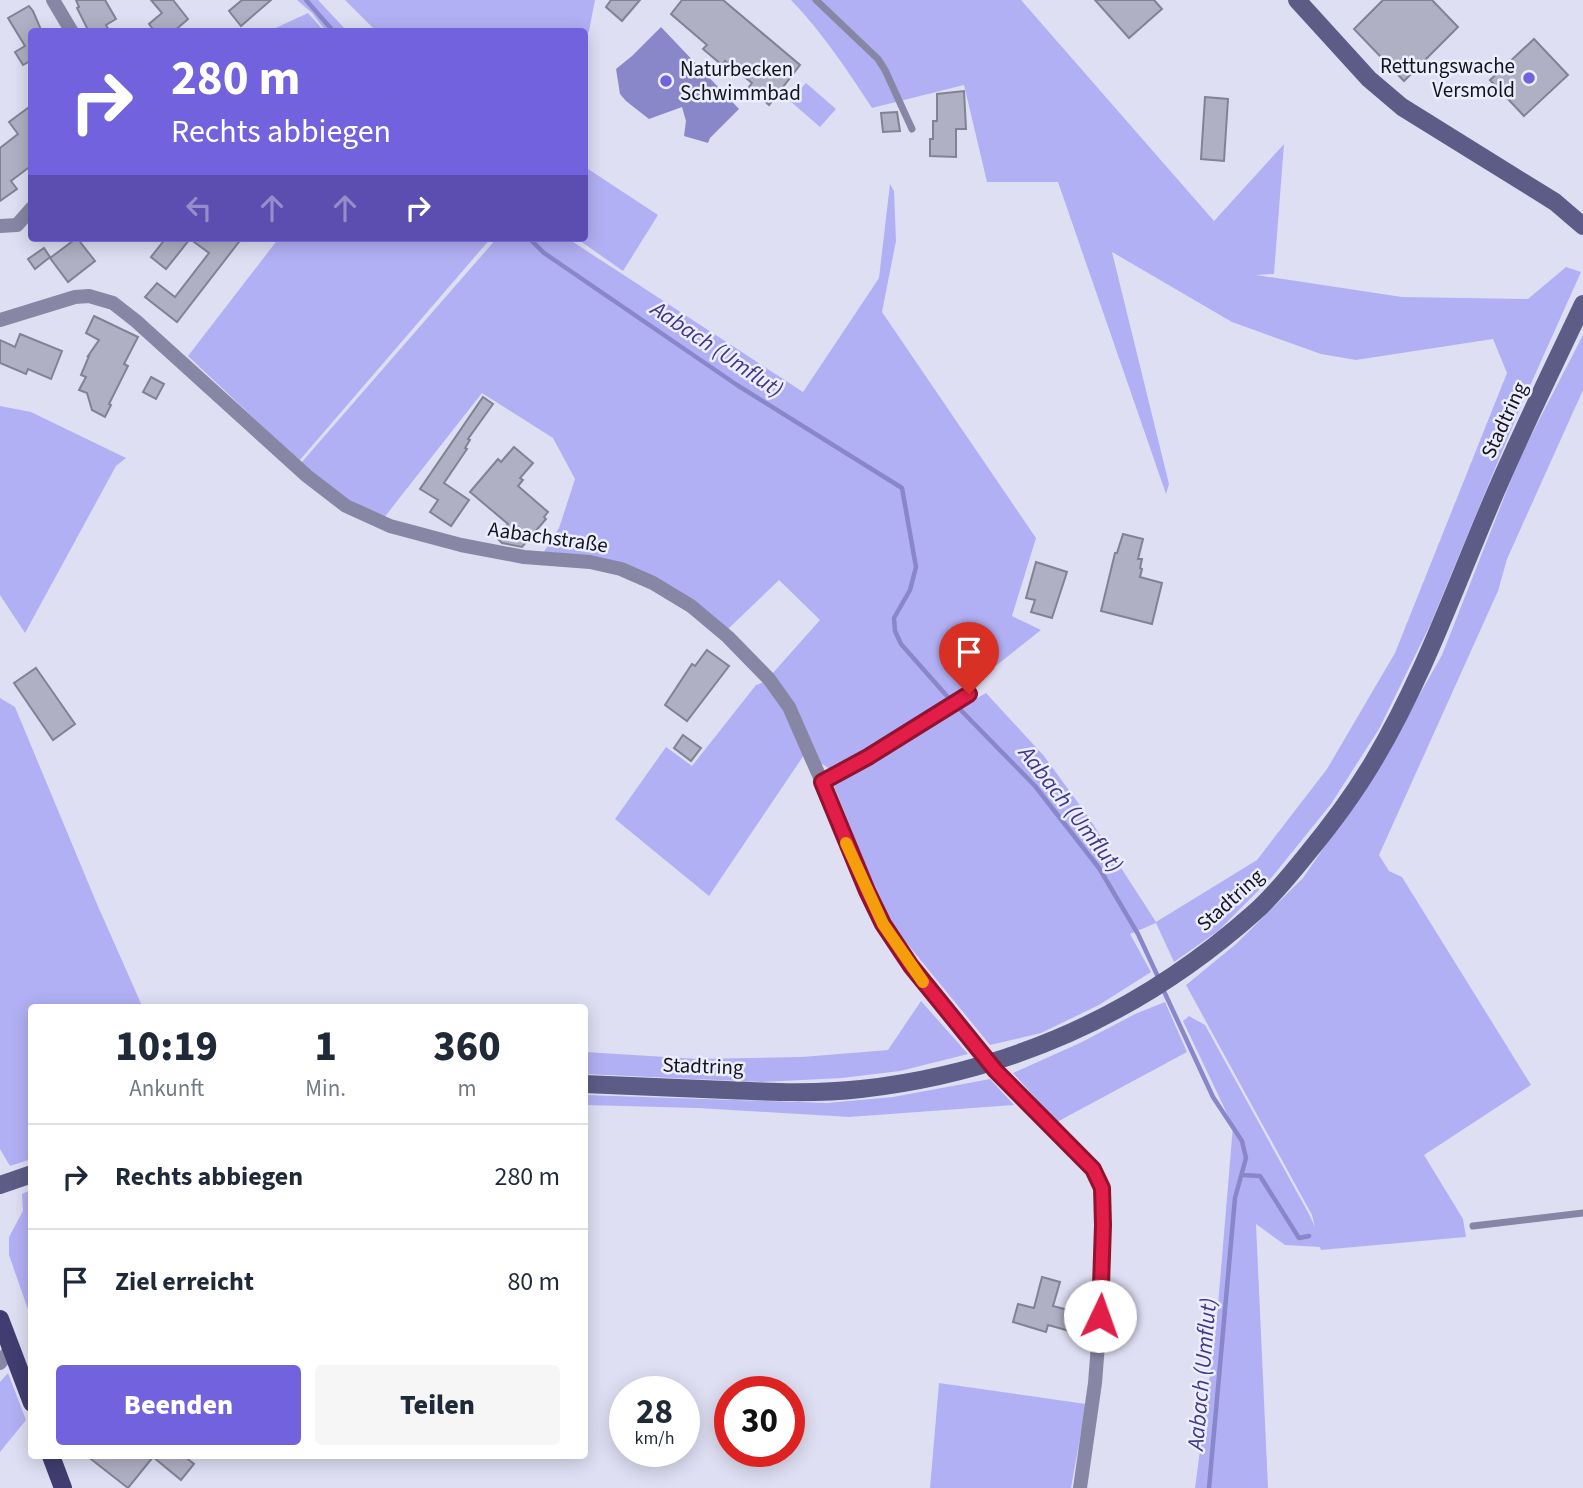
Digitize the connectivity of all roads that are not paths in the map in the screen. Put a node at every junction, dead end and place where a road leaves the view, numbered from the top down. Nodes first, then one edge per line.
1 (53, 0) edge
2 (816, 0) edge
3 (1297, 0) edge
4 (70, 28) edge
5 (912, 129) dead end
6 (1555, 202) junction
7 (1583, 212) edge
8 (28, 213) edge
9 (0, 226) edge
10 (1583, 226) edge
11 (1583, 304) edge
12 (0, 320) edge
13 (966, 696) dead end
14 (822, 782) junction
15 (588, 1084) edge
16 (28, 1175) edge
17 (0, 1185) edge
18 (1583, 1213) edge
19 (1473, 1226) dead end
20 (0, 1319) edge
21 (11, 1348) junction
22 (0, 1363) edge
23 (28, 1393) edge
24 (52, 1459) edge
25 (63, 1488) edge
26 (1080, 1488) edge

1 - 4 street
2 - 5 lane
3 - 6 street
6 - 7 street
6 - 10 street
8 - 9 street
11 - 15 street, Stadtring
12 - 14 street, Aabachstraße
13 - 14 lane
14 - 26 street, Aabachstraße
16 - 17 street
18 - 19 lane
20 - 21 main road
21 - 22 street
21 - 23 main road
24 - 25 main road

